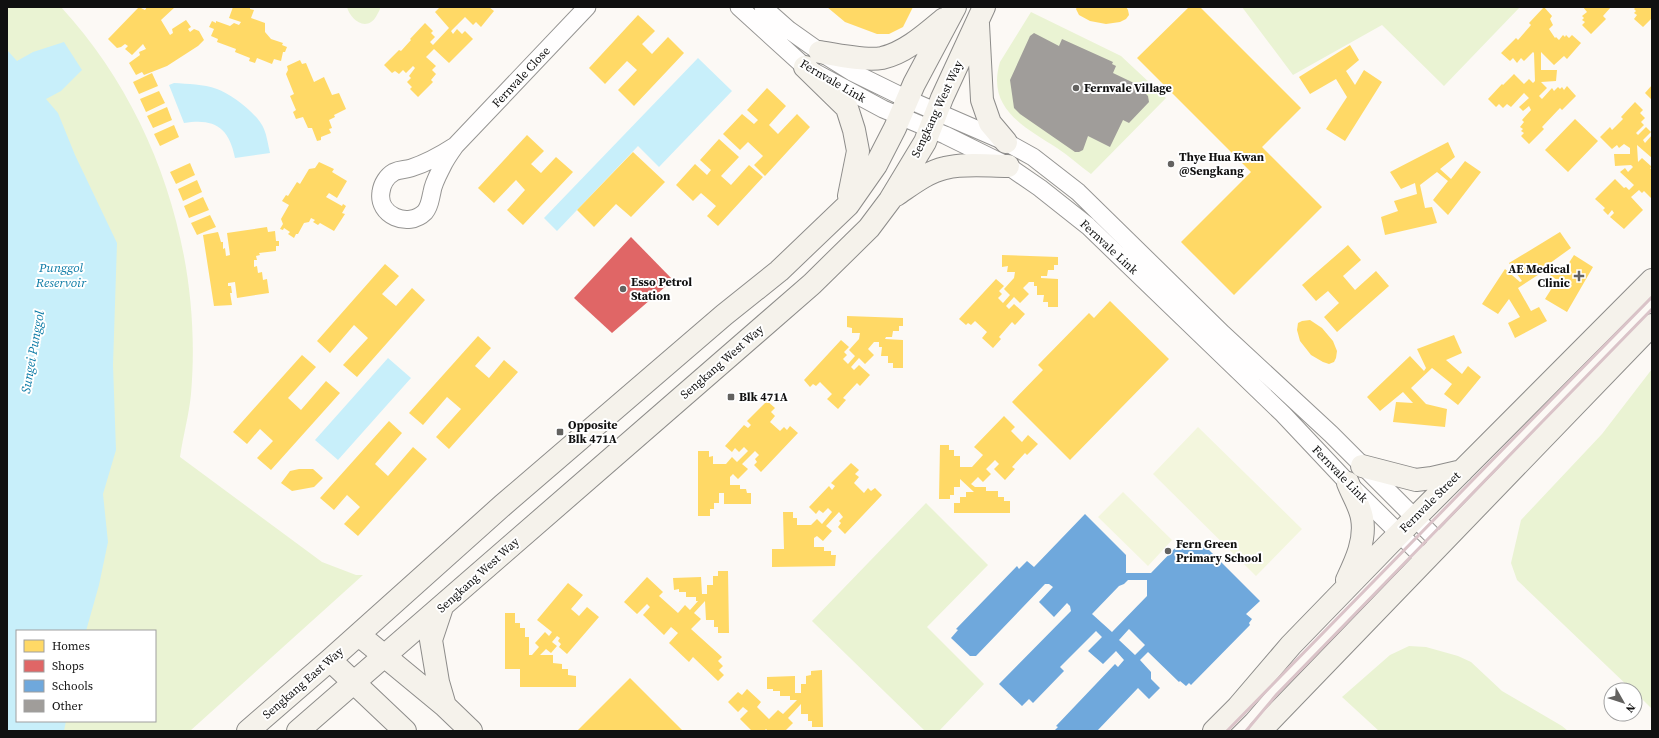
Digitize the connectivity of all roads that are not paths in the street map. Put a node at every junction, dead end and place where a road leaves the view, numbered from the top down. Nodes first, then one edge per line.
1 (587, 7) edge
2 (739, 7) edge
3 (763, 7) edge
4 (953, 10) edge
5 (981, 14) edge
6 (812, 60) junction
7 (904, 108) junction
8 (933, 120) junction
9 (1006, 142) junction
10 (455, 146) junction
11 (1008, 166) junction
12 (890, 200) junction
13 (848, 205) junction
14 (1652, 280) edge
15 (1652, 325) edge
16 (1362, 466) junction
17 (1462, 471) junction
18 (1348, 483) junction
19 (1415, 518) junction
20 (1399, 534) junction
21 (1440, 543) junction
22 (1425, 559) junction
23 (1341, 594) junction
24 (442, 607) junction
25 (359, 635) junction
26 (384, 657) junction
27 (330, 660) junction
28 (354, 683) junction
29 (445, 706) junction
30 (253, 726) edge
31 (298, 731) edge
32 (406, 731) edge
33 (471, 731) edge
34 (1214, 731) edge
35 (1260, 731) edge

1 - 10 street, Fernvale Close
2 - 6 street, Fernvale Link
3 - 6 street, Fernvale Link
4 - 6 main road
4 - 7 main road
5 - 8 main road, Sengkang West Way
5 - 9 main road
6 - 7 street, Fernvale Link
6 - 13 main road
7 - 8 street, Fernvale Link
7 - 13 main road
8 - 9 street, Fernvale Link
8 - 11 street, Fernvale Link
8 - 12 main road, Sengkang West Way
9 - 16 street, Fernvale Link
10 - 10 street, Fernvale Close
11 - 12 main road
11 - 18 street, Fernvale Link
12 - 24 main road, Sengkang West Way
13 - 25 main road
14 - 17 main road, Fernvale Street
15 - 21 main road
16 - 17 main road
16 - 19 street, Fernvale Link
17 - 19 main road, Fernvale Street
18 - 20 street, Fernvale Link
18 - 23 main road
19 - 20 main road, Fernvale Street
19 - 21 street, Fernvale Link
20 - 22 street, Fernvale Link
20 - 23 main road, Fernvale Street
21 - 22 main road
22 - 35 main road
23 - 34 main road, Fernvale Street
24 - 26 main road, Sengkang West Way
24 - 29 main road
25 - 26 main road
25 - 27 main road, Sengkang East Way
26 - 28 main road
26 - 29 main road
27 - 28 main road
27 - 30 main road, Sengkang East Way
28 - 31 main road
28 - 32 main road
29 - 33 main road

